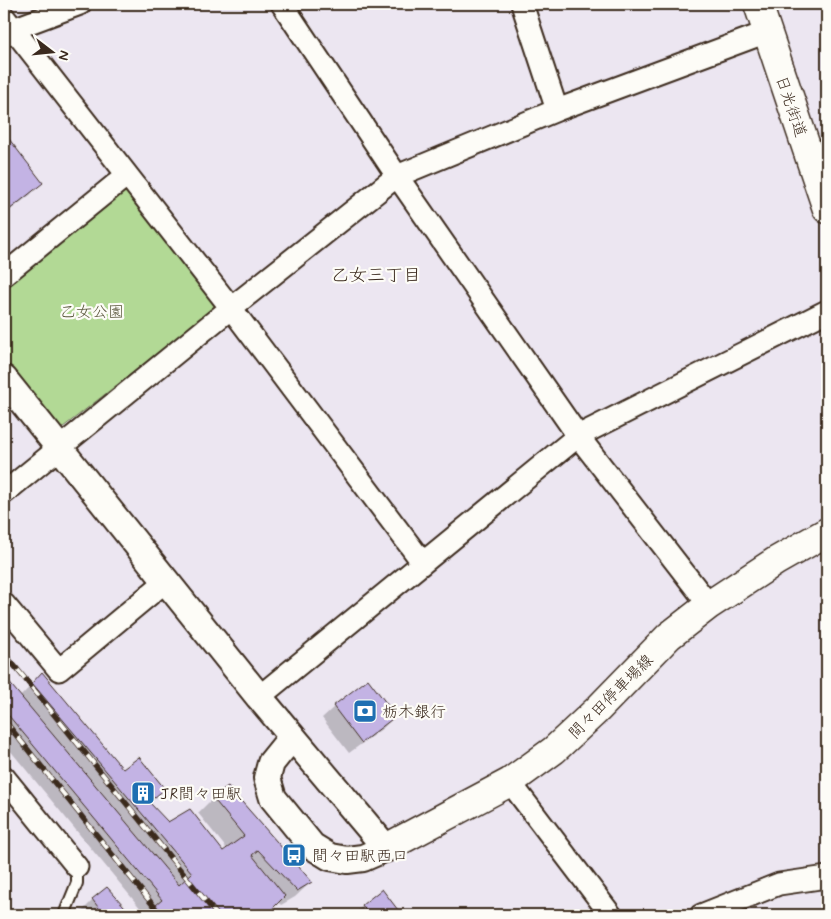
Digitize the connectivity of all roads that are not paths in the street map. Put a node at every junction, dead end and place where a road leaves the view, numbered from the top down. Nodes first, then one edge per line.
1 (80, 4) edge
2 (282, 4) edge
3 (522, 4) edge
4 (758, 4) edge
5 (7, 27) edge
6 (767, 32) junction
7 (557, 110) junction
8 (127, 175) junction
9 (397, 176) junction
10 (827, 209) edge
11 (4, 275) edge
12 (230, 308) junction
13 (827, 311) edge
14 (4, 379) edge
15 (578, 436) junction
16 (59, 448) junction
17 (4, 493) edge
18 (827, 532) edge
19 (423, 564) junction
20 (166, 581) junction
21 (4, 604) edge
22 (709, 605) junction
23 (259, 698) junction
24 (292, 737) junction
25 (4, 777) edge
26 (510, 782) junction
27 (386, 848) junction
28 (77, 867) joint
29 (827, 877) edge
30 (64, 915) edge
31 (611, 915) edge
32 (701, 915) edge

1 - 5 street
2 - 9 street
3 - 7 street
4 - 6 main road, 日光街道
5 - 8 street
6 - 7 street
6 - 10 main road, 日光街道
7 - 9 street
8 - 11 street
8 - 12 street
9 - 12 street
9 - 15 street
12 - 16 street
12 - 19 street
13 - 15 street
14 - 16 street
15 - 19 street
15 - 22 street
16 - 17 street
16 - 20 street
18 - 22 main road, 間々田停車場線
19 - 23 street
20 - 21 street
20 - 23 street
22 - 26 main road, 間々田停車場線
23 - 24 street
24 - 27 street
24 - 27 street
25 - 28 street
26 - 27 main road, 間々田停車場線
26 - 31 street
28 - 30 lane
29 - 32 street

